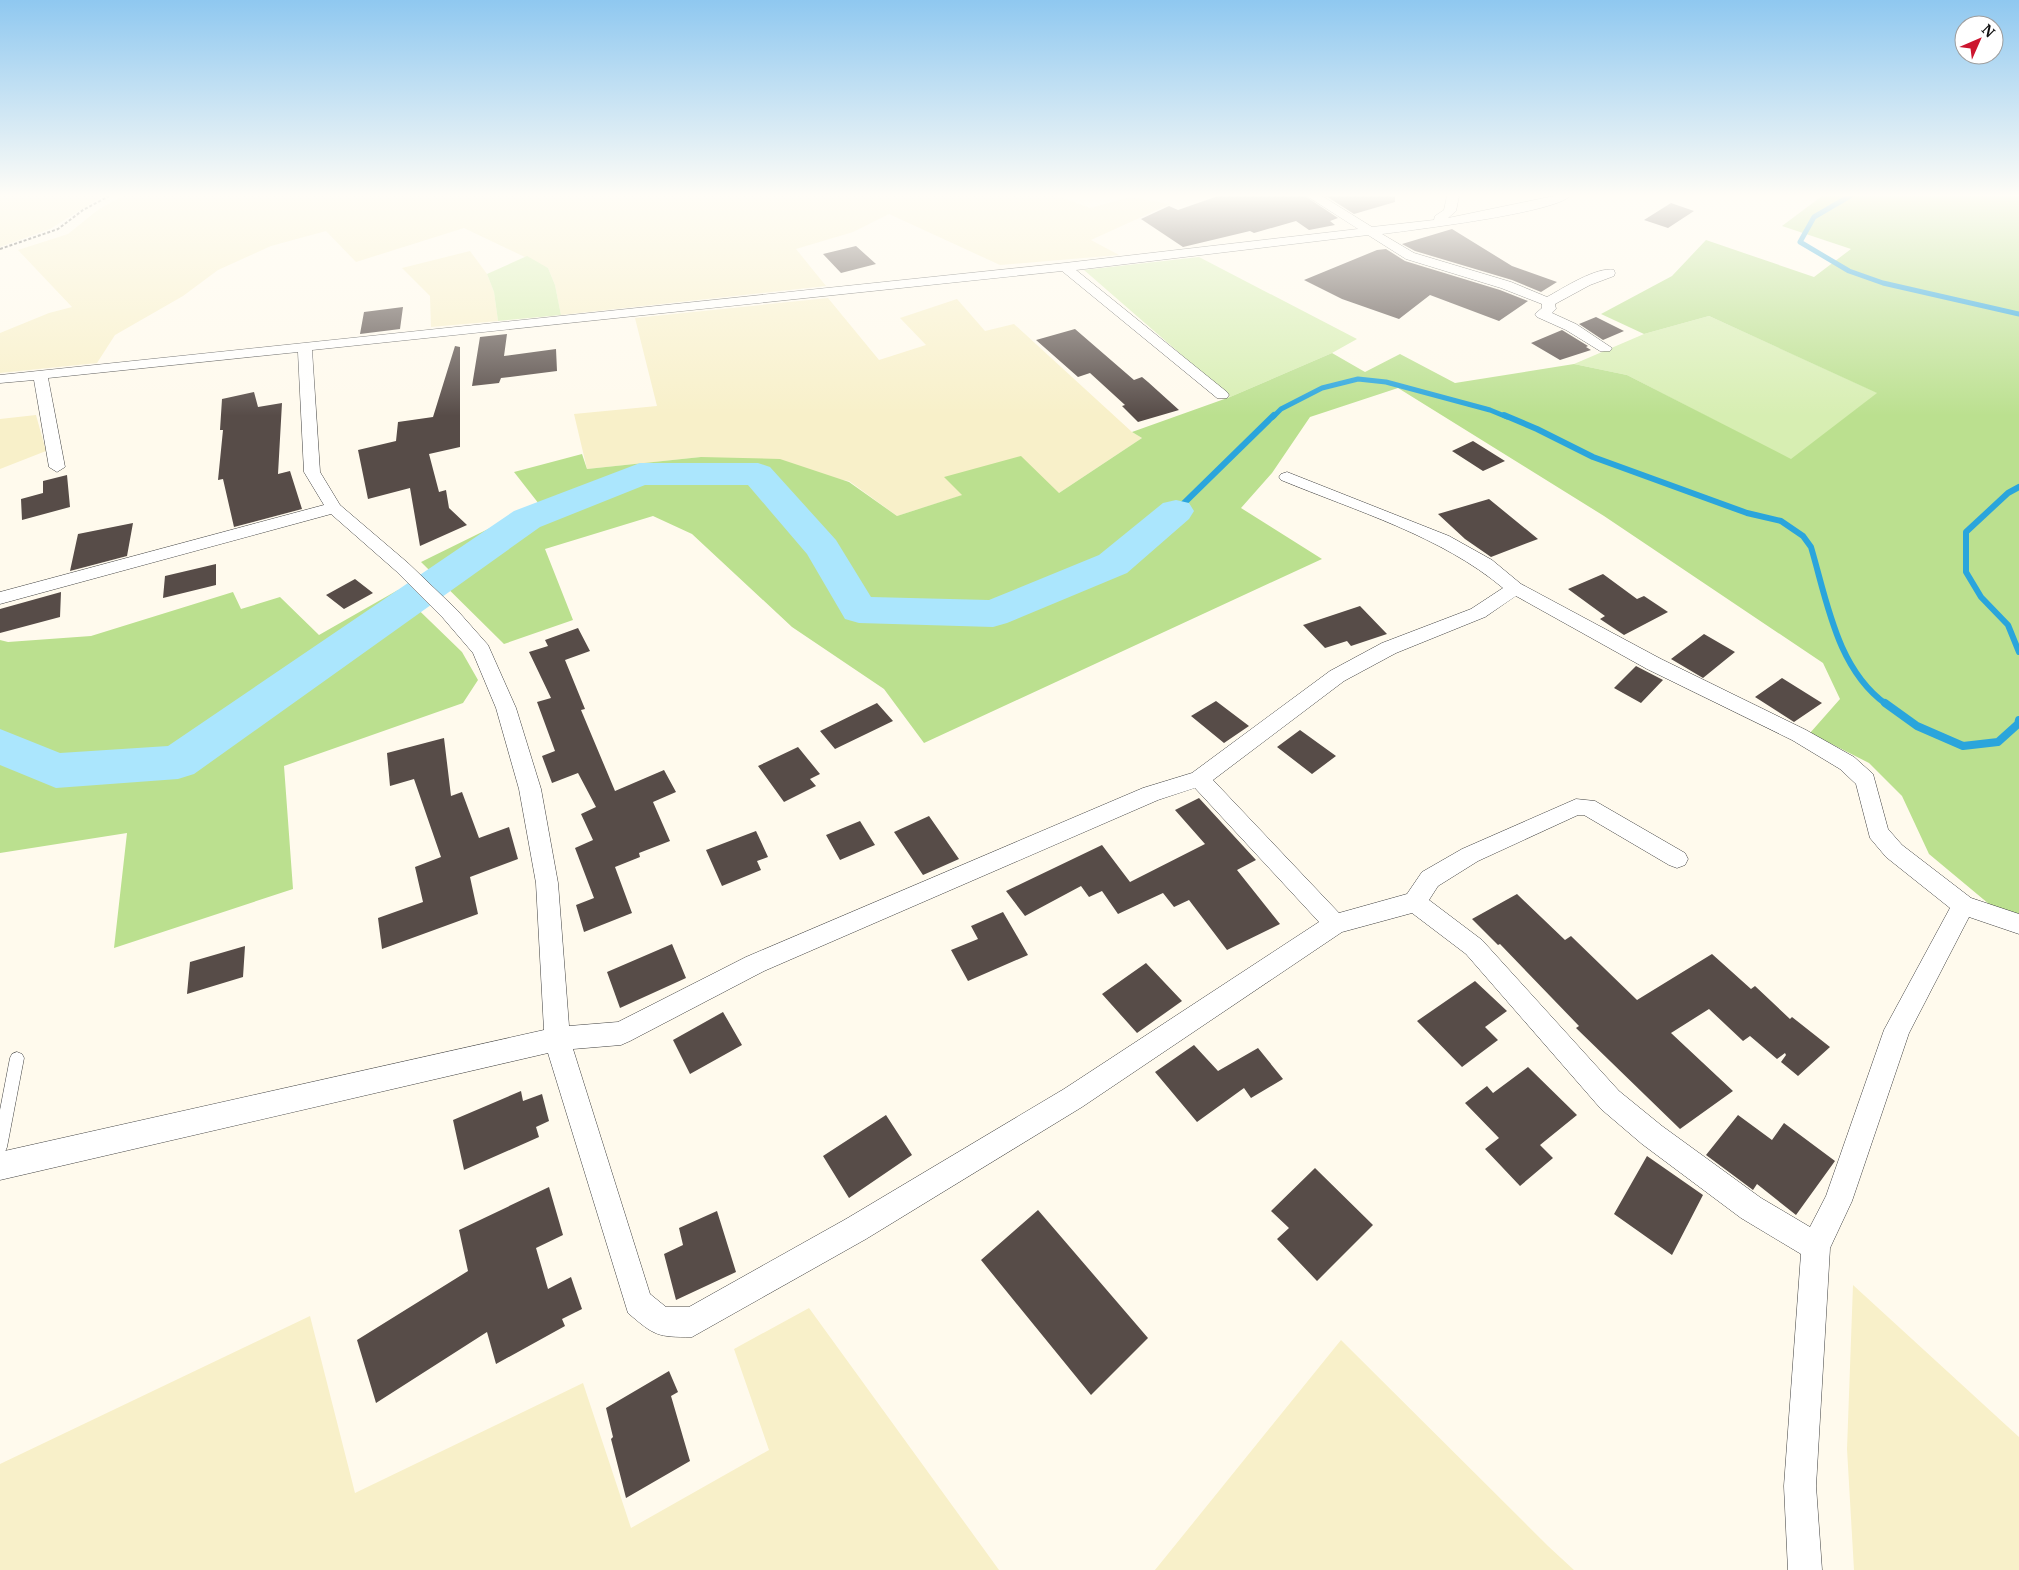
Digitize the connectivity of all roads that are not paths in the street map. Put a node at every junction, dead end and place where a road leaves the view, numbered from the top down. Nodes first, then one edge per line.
1 (1042, 269) edge
2 (1067, 269) edge
3 (1452, 269) edge
4 (1608, 273) dead end
5 (1548, 302) junction
6 (305, 347) junction
7 (1605, 348) dead end
8 (40, 374) junction
9 (0, 379) edge
10 (1222, 395) dead end
11 (57, 467) dead end
12 (1287, 477) dead end
13 (334, 508) junction
14 (1515, 588) junction
15 (0, 598) edge
16 (1199, 779) junction
17 (1677, 859) dead end
18 (1415, 902) junction
19 (1963, 905) junction
20 (1335, 924) junction
21 (2019, 924) edge
22 (556, 1039) junction
23 (17, 1058) dead end
24 (0, 1147) edge
25 (0, 1166) edge
26 (1816, 1248) junction
27 (1806, 1570) edge

1 - 6 street
2 - 10 street
3 - 5 street
4 - 5 street
5 - 7 street
6 - 8 street
6 - 13 street
8 - 9 street
8 - 11 street
12 - 14 street
13 - 15 street
13 - 22 street
14 - 16 street
14 - 19 street
16 - 20 street
16 - 22 street
17 - 18 street
18 - 20 street
18 - 26 street
19 - 21 street
19 - 26 street
20 - 22 street
22 - 25 street
23 - 24 lane
26 - 27 street

